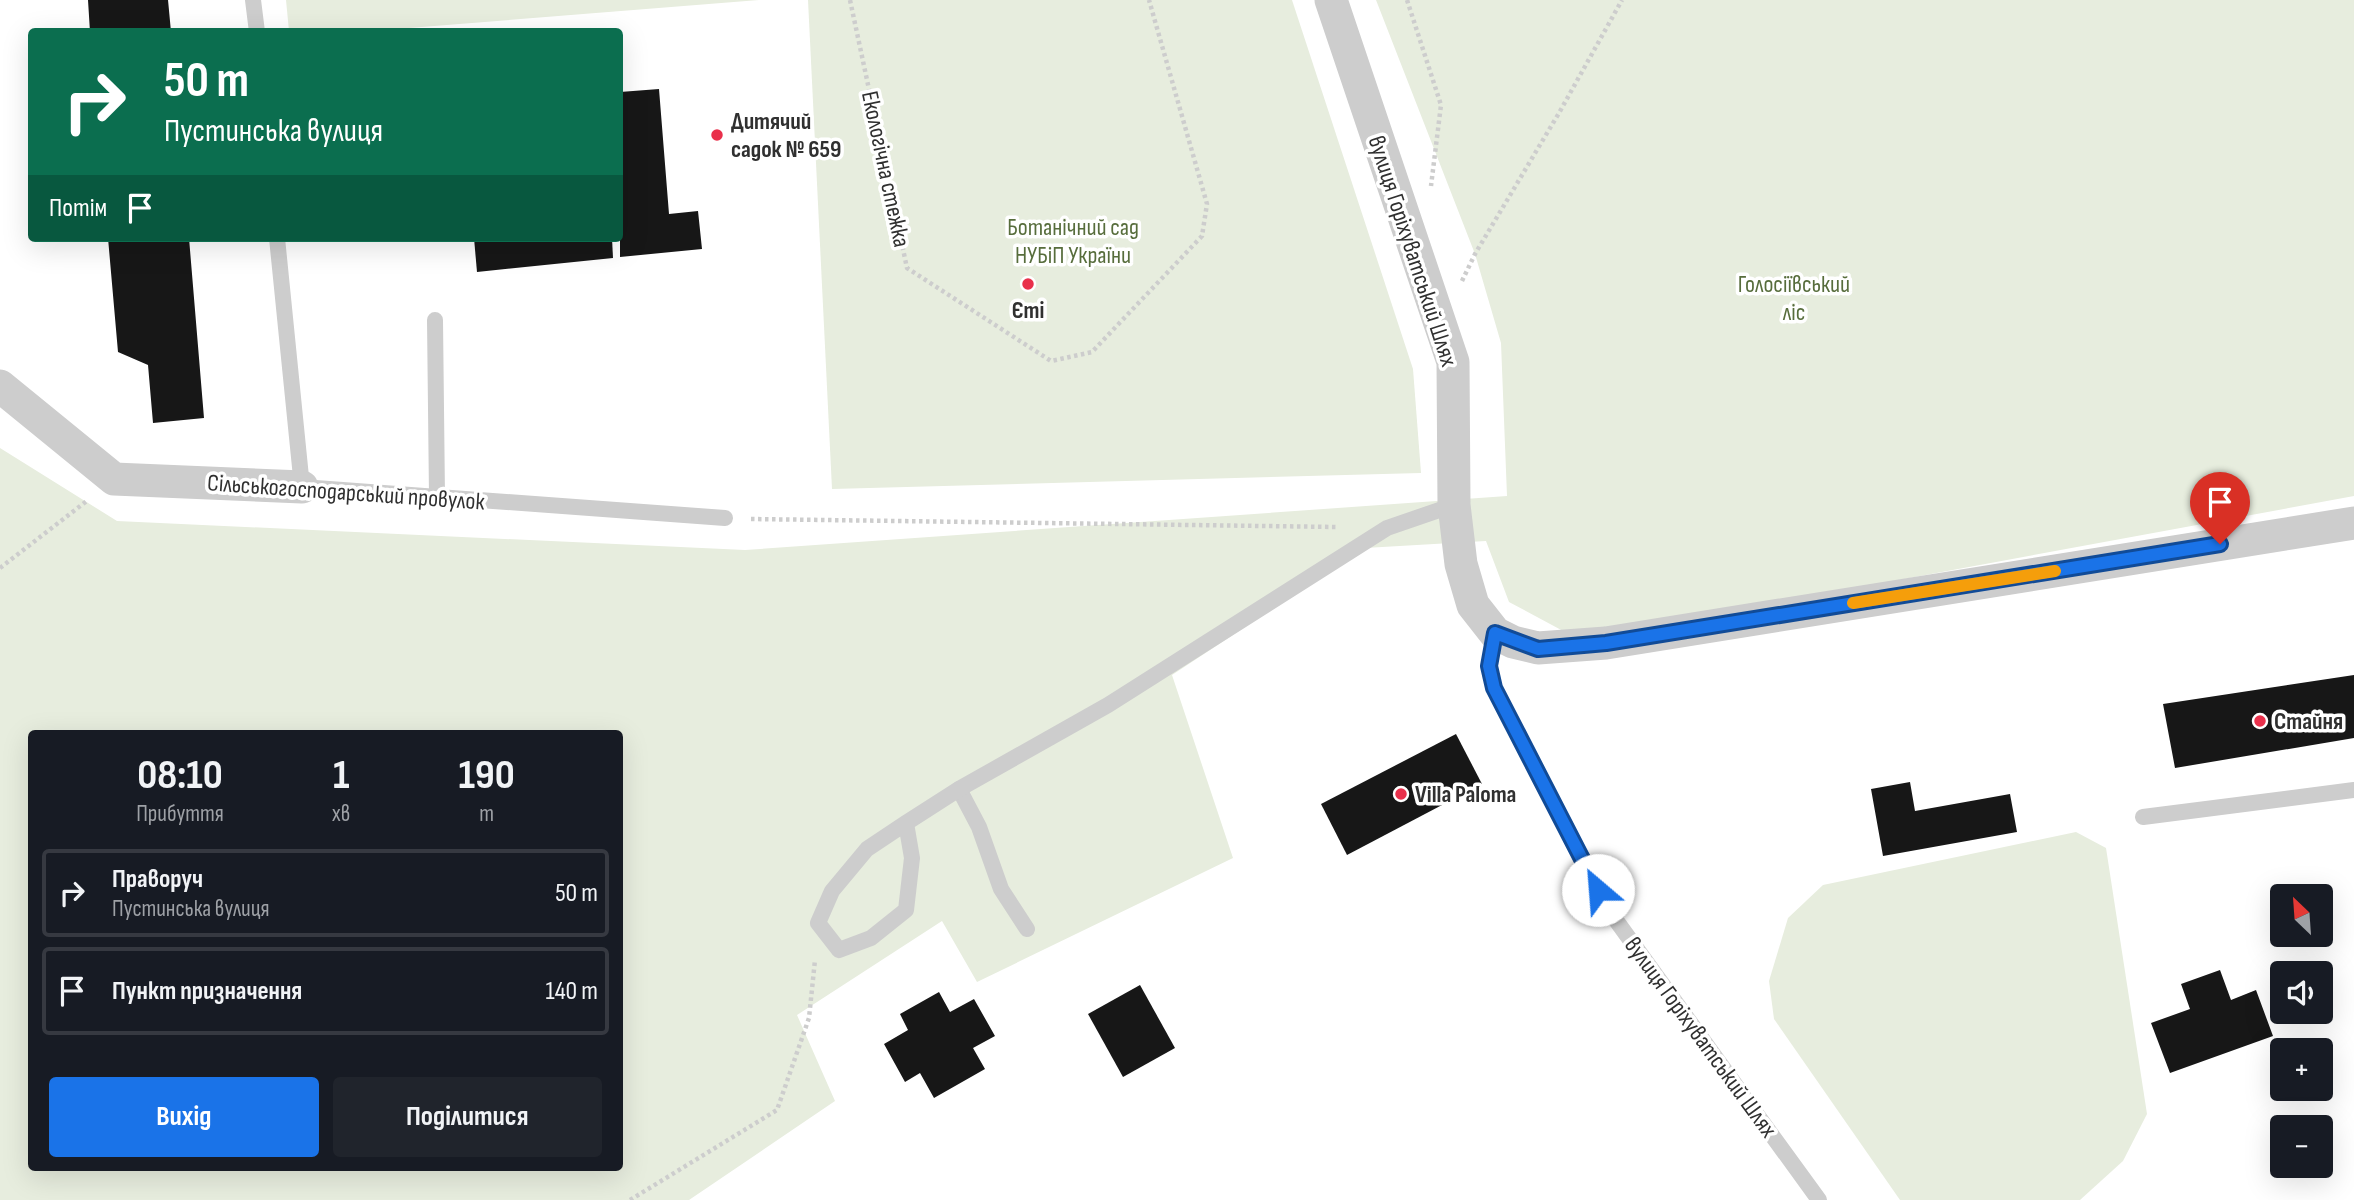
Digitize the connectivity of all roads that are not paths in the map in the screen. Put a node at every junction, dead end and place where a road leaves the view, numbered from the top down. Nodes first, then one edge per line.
1 (253, 0) edge
2 (1331, 0) edge
3 (256, 28) edge
4 (277, 242) edge
5 (435, 320) dead end
6 (0, 386) edge
7 (302, 487) junction
8 (437, 497) junction
9 (1454, 505) junction
10 (726, 518) road end
11 (2354, 523) edge
12 (1495, 633) junction
13 (959, 789) junction
14 (2354, 789) edge
15 (2143, 817) dead end
16 (906, 823) junction
17 (1027, 929) dead end
18 (1819, 1200) edge

1 - 3 lane
2 - 9 street, вулиця Горіхуватський Шлях
4 - 7 lane
5 - 8 lane
6 - 7 street, Сільськогосподарський провулок
7 - 8 lane, Сільськогосподарський провулок
8 - 10 lane, Сільськогосподарський провулок
9 - 12 street, вулиця Горіхуватський Шлях
9 - 13 lane
11 - 12 street
12 - 18 lane, вулиця Горіхуватський Шлях
13 - 16 lane
13 - 17 lane
14 - 15 lane
16 - 16 lane

